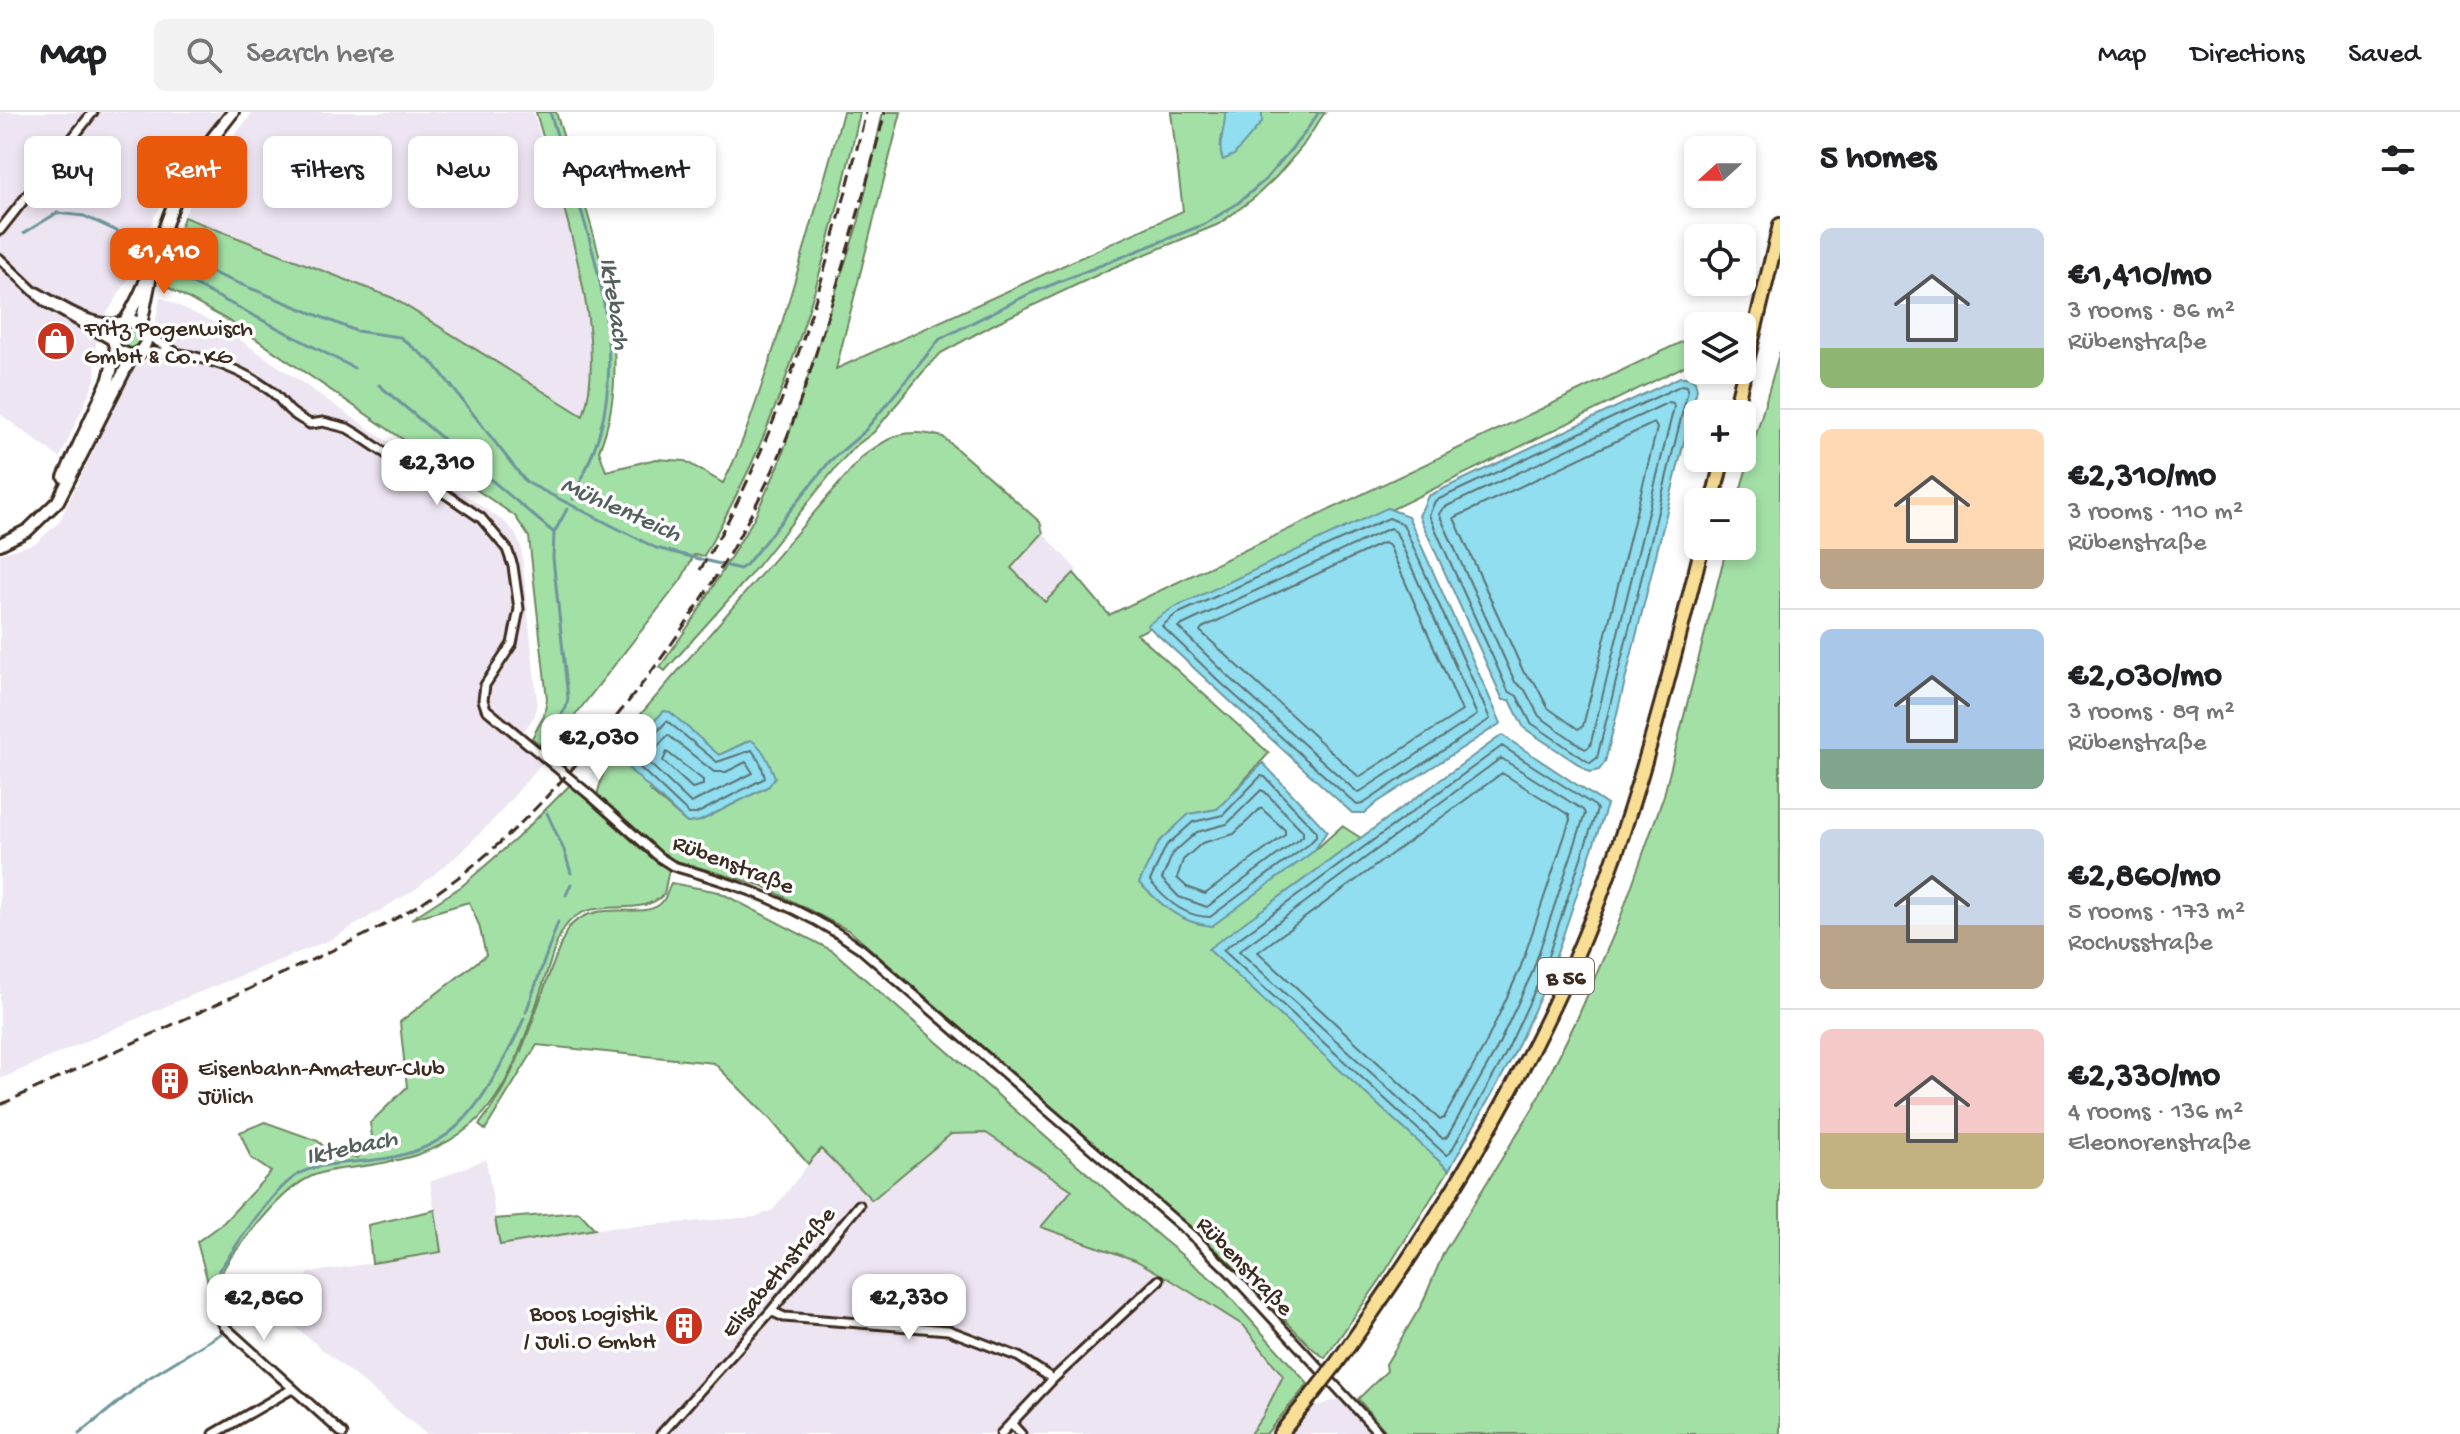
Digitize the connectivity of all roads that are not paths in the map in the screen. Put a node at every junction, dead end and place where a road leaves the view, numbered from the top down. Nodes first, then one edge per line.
1 (93, 112) edge
2 (233, 112) edge
3 (1780, 225) edge
4 (0, 230) edge
5 (0, 259) edge
6 (154, 260) junction
7 (29, 287) junction
8 (122, 322) junction
9 (144, 330) junction
10 (113, 345) junction
11 (136, 354) junction
12 (179, 354) junction
13 (1737, 400) edge
14 (45, 515) junction
15 (0, 544) edge
16 (1698, 560) edge
17 (859, 1205) dead end
18 (1159, 1280) dead end
19 (217, 1310) dead end
20 (771, 1311) junction
21 (1053, 1379) junction
22 (292, 1389) junction
23 (1011, 1423) junction
24 (214, 1434) edge
25 (343, 1434) edge
26 (661, 1434) edge
27 (1001, 1434) edge
28 (1021, 1434) edge
29 (1280, 1434) edge
30 (1380, 1434) edge

1 - 4 street
2 - 6 main road
3 - 13 main road
5 - 7 street
6 - 8 main road
6 - 9 main road
7 - 8 street
7 - 10 street
8 - 9 main road
8 - 10 main road
9 - 11 main road
9 - 12 street, Rübenstraße
10 - 11 main road
10 - 14 main road
11 - 12 street, Rübenstraße
11 - 14 main road
12 - 30 street, Rübenstraße
14 - 15 main road
16 - 29 main road, B 56, bridge
17 - 20 street, Elisabethstraße
18 - 21 street
19 - 22 street
20 - 21 street
20 - 26 street, Elisabethstraße
21 - 23 street
22 - 24 street
22 - 25 street
23 - 27 street
23 - 28 street

